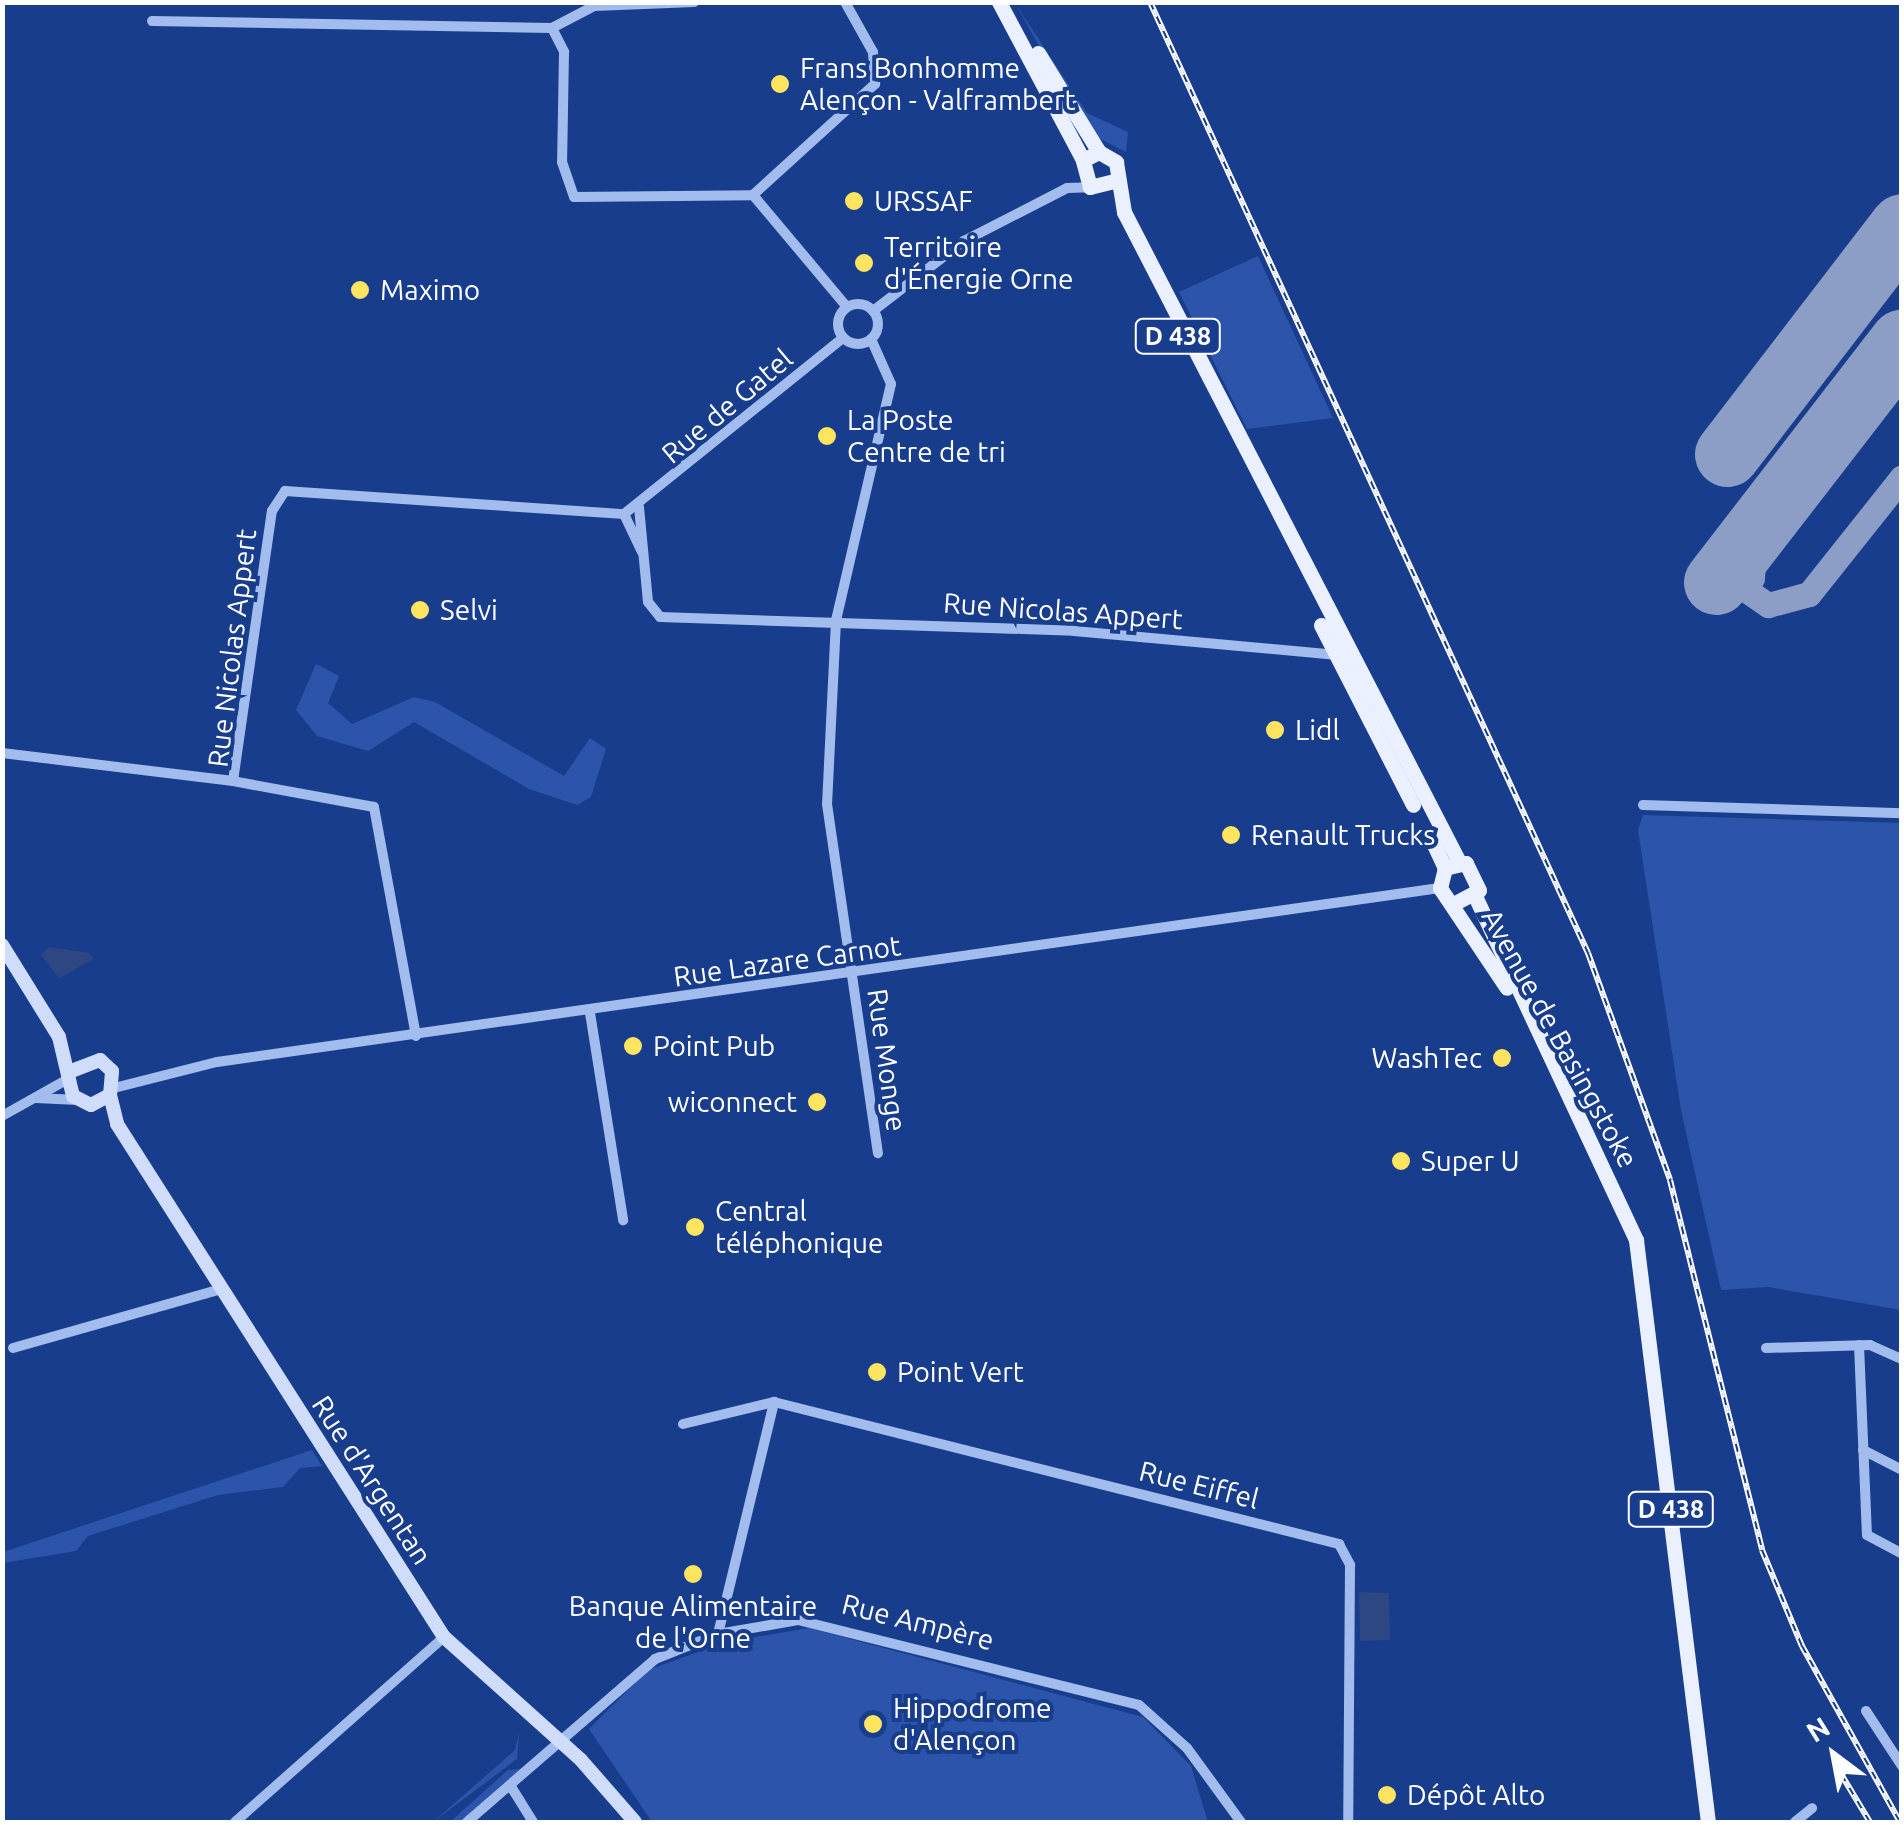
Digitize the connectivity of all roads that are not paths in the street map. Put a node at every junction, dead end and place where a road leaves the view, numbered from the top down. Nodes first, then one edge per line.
1 (694, 2) edge
2 (844, 2) edge
3 (1000, 2) edge
4 (1010, 2) edge
5 (152, 22) dead end
6 (552, 28) junction
7 (1087, 160) junction
8 (1101, 186) junction
9 (1067, 188) junction
10 (753, 195) junction
11 (846, 307) junction
12 (873, 311) junction
13 (843, 338) junction
14 (871, 339) junction
15 (638, 506) junction
16 (624, 514) junction
17 (644, 558) junction
18 (836, 622) junction
19 (1340, 654) junction
20 (2, 753) edge
21 (233, 781) junction
22 (1643, 806) dead end
23 (1902, 813) edge
24 (1452, 865) junction
25 (1440, 888) junction
26 (1475, 896) junction
27 (1455, 902) junction
28 (2, 945) edge
29 (852, 974) junction
30 (590, 1013) junction
31 (416, 1036) junction
32 (59, 1037) junction
33 (84, 1060) junction
34 (107, 1064) junction
35 (70, 1074) junction
36 (140, 1076) junction
37 (112, 1092) junction
38 (34, 1098) junction
39 (84, 1102) junction
40 (2, 1116) edge
41 (117, 1124) junction
42 (878, 1153) dead end
43 (1620, 1198) junction
44 (623, 1220) dead end
45 (213, 1274) junction
46 (222, 1289) junction
47 (189, 1293) junction
48 (1860, 1345) junction
49 (13, 1348) dead end
50 (1766, 1348) dead end
51 (1902, 1360) edge
52 (774, 1402) junction
53 (682, 1424) dead end
54 (1863, 1450) junction
55 (1902, 1470) edge
56 (1902, 1554) edge
57 (718, 1634) junction
58 (444, 1637) junction
59 (1866, 1711) dead end
60 (559, 1740) junction
61 (1902, 1766) edge
62 (510, 1785) junction
63 (1812, 1808) dead end
64 (235, 1822) edge
65 (467, 1822) edge
66 (533, 1822) edge
67 (635, 1822) edge
68 (1241, 1822) edge
69 (1348, 1822) edge
70 (1708, 1822) edge
71 (1795, 1822) edge

1 - 6 street
2 - 10 street
3 - 7 main road
4 - 7 main road
5 - 6 street
6 - 10 street
7 - 8 main road
7 - 8 main road
7 - 9 street
8 - 9 street
8 - 19 main road, D 438
9 - 12 street
10 - 11 street
11 - 12 street
11 - 13 street
12 - 14 street
13 - 14 street
13 - 15 street, Rue de Gatel
14 - 18 street, Rue Monge
15 - 16 street
15 - 17 street, Rue Nicolas Appert
16 - 17 street, Rue Nicolas Appert
16 - 21 street, Rue Nicolas Appert
17 - 18 street, Rue Nicolas Appert
18 - 19 street, Rue Nicolas Appert
18 - 29 street, Rue Monge
19 - 24 main road, D 438
20 - 21 street
21 - 31 street, Rue Nicolas Appert
22 - 23 street
24 - 25 main road
24 - 26 main road, Avenue de Basingstoke
25 - 27 main road, Avenue de Basingstoke
25 - 29 street, Rue Lazare Carnot
26 - 27 main road
26 - 43 main road, Avenue de Basingstoke / D 438
27 - 43 main road, Avenue de Basingstoke / D 438
28 - 32 main road
29 - 30 street, Rue Lazare Carnot
29 - 42 street, Rue Monge
30 - 31 street, Rue Lazare Carnot
30 - 44 street
31 - 36 street, Rue Lazare Carnot
32 - 33 main road
32 - 35 main road
33 - 34 main road
33 - 35 main road
34 - 36 street, Rue Lazare Carnot
34 - 37 main road, Rue d'Argentan
35 - 38 street
35 - 39 main road
36 - 37 street, Rue Lazare Carnot
37 - 39 main road
37 - 41 main road, Rue d'Argentan
38 - 39 street
38 - 40 street
39 - 41 main road, Rue d'Argentan
41 - 45 main road, Rue d'Argentan
43 - 70 main road, Avenue de Basingstoke / D 438
45 - 46 main road, Rue d'Argentan
45 - 47 street
46 - 47 street
46 - 58 main road, Rue d'Argentan
47 - 49 street
48 - 50 street
48 - 51 street
48 - 54 street
52 - 53 street
52 - 57 street
52 - 69 street, Rue Eiffel
54 - 55 street
54 - 56 street
57 - 60 street, Rue Ampère
57 - 68 street, Rue Ampère
58 - 60 main road, Rue d'Argentan
58 - 64 street
59 - 61 street
60 - 62 street, Rue Ampère
60 - 67 main road, Rue d'Argentan
62 - 65 street, Rue Ampère
62 - 66 street
63 - 71 street

